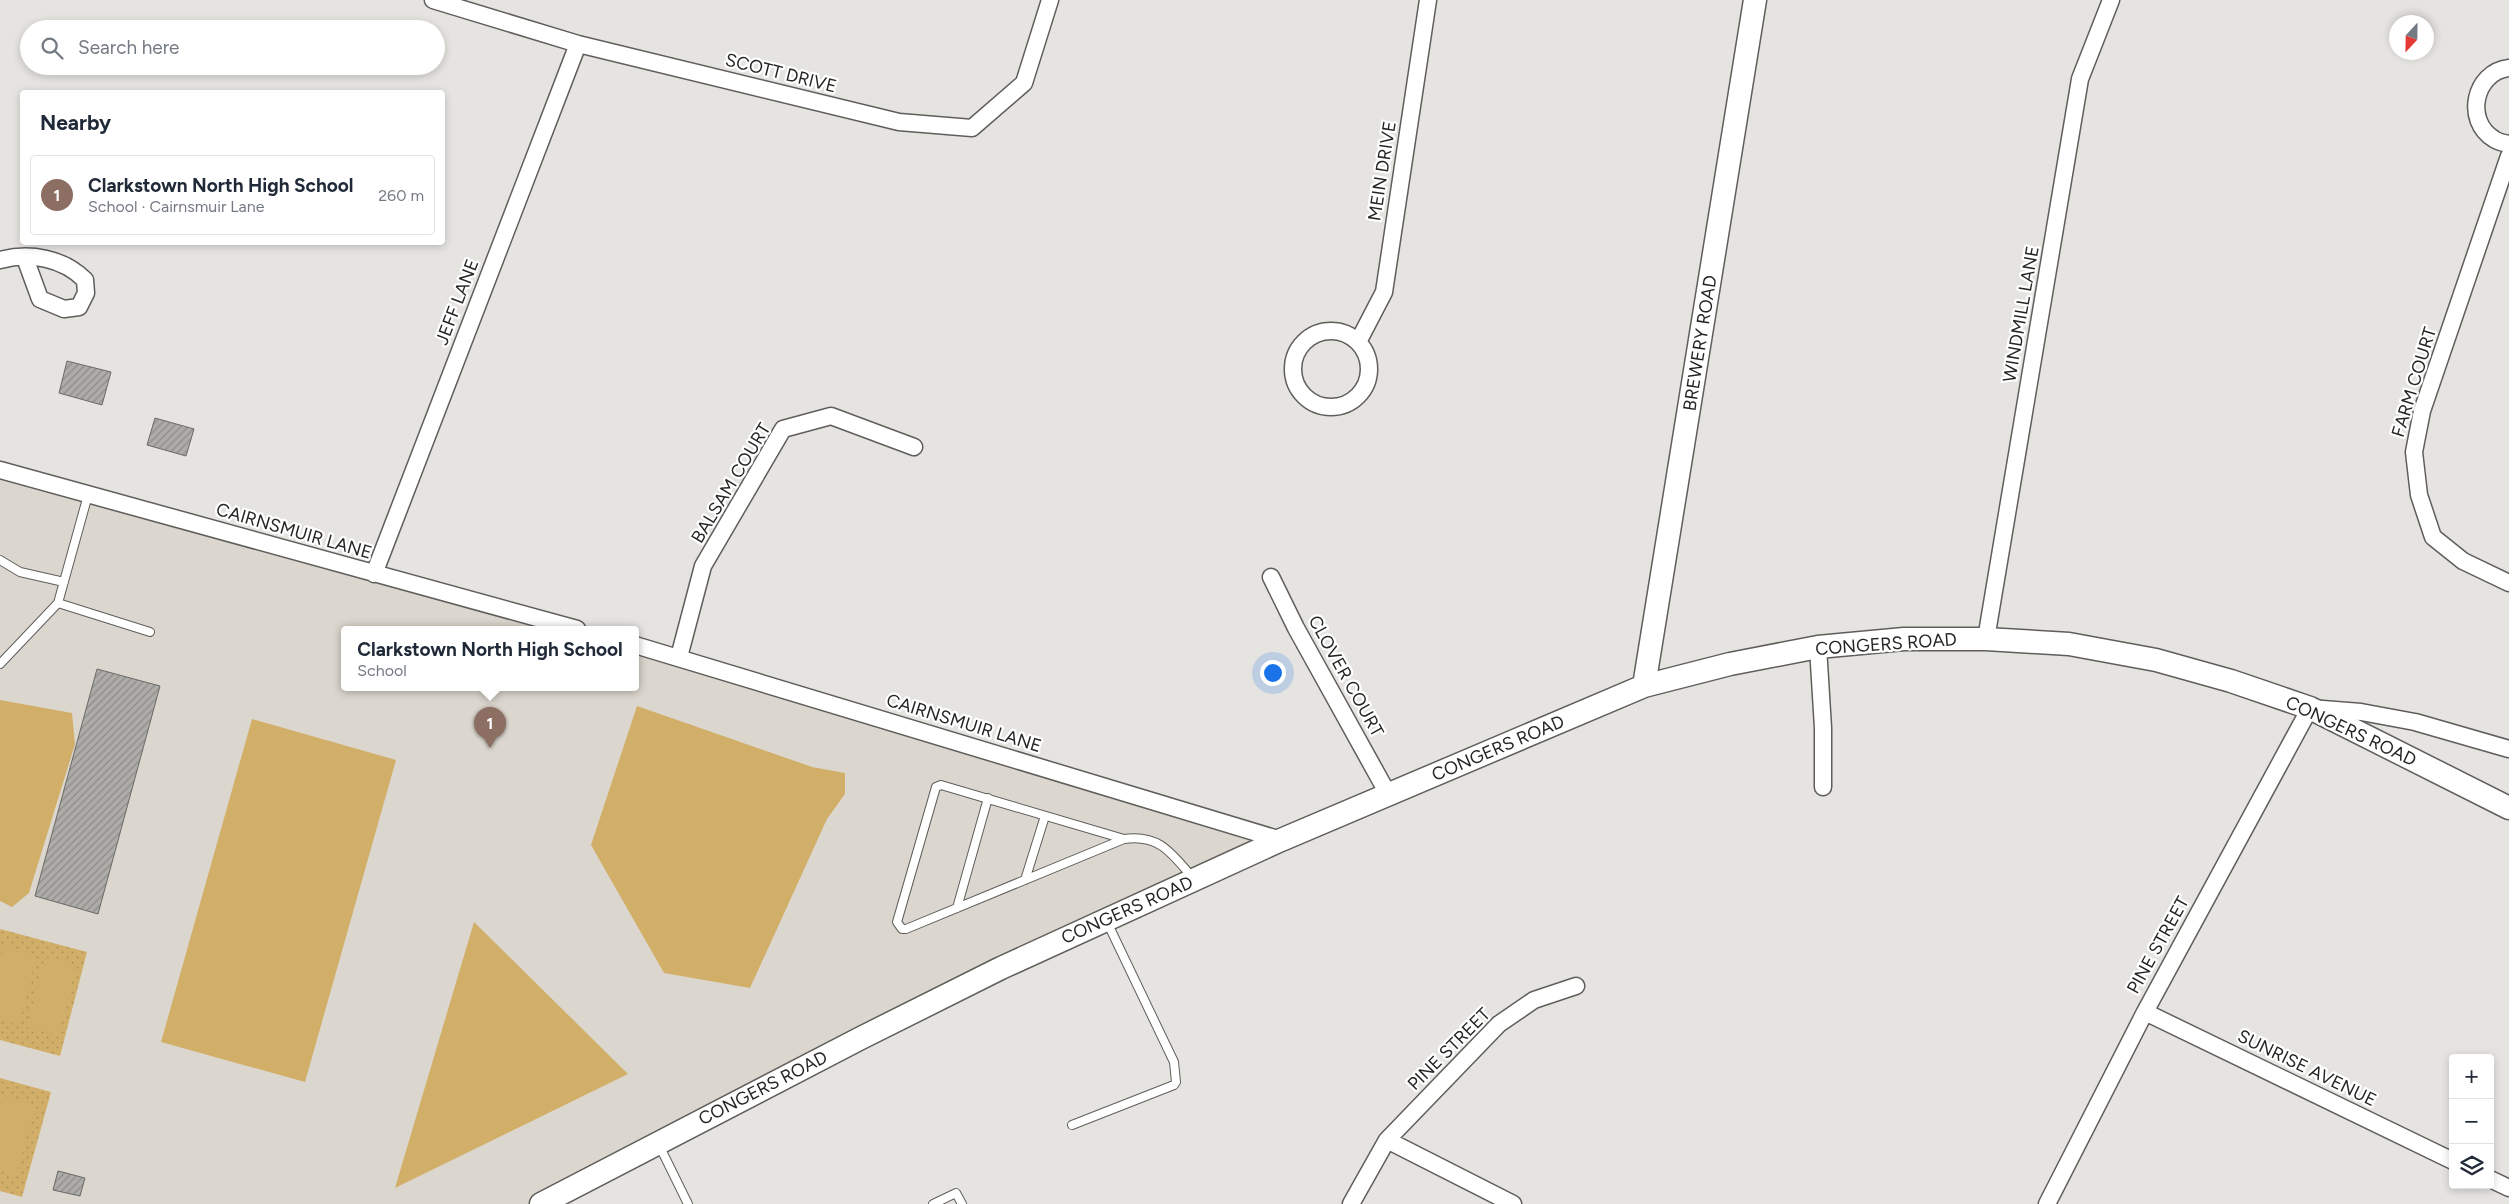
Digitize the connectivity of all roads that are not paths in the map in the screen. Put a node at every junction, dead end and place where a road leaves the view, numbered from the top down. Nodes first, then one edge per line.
1 (433, 0) edge
2 (1050, 0) edge
3 (1428, 0) edge
4 (1755, 0) edge
5 (2111, 0) edge
6 (578, 44) junction
7 (2509, 68) edge
8 (2509, 144) edge
9 (2509, 156) edge
10 (25, 258) dead end
11 (0, 260) edge
12 (1358, 342) junction
13 (914, 448) dead end
14 (0, 470) edge
15 (88, 495) junction
16 (0, 560) edge
17 (374, 574) junction
18 (1271, 577) dead end
19 (64, 582) junction
20 (2509, 582) edge
21 (58, 604) junction
22 (566, 626) edge
23 (150, 632) dead end
24 (1986, 639) junction
25 (639, 646) edge
26 (1818, 647) junction
27 (679, 657) junction
28 (0, 664) edge
29 (1644, 686) junction
30 (2310, 708) junction
31 (2509, 749) edge
32 (1823, 787) dead end
33 (1388, 794) junction
34 (988, 798) junction
35 (2509, 808) edge
36 (1045, 816) junction
37 (1124, 839) junction
38 (1281, 840) junction
39 (1025, 880) junction
40 (1194, 880) junction
41 (957, 908) junction
42 (1106, 920) junction
43 (1576, 986) dead end
44 (2145, 1012) junction
45 (1072, 1126) dead end
46 (1387, 1140) junction
47 (658, 1143) junction
48 (2449, 1158) edge
49 (2494, 1181) edge
50 (2509, 1188) edge
51 (541, 1204) edge
52 (688, 1204) edge
53 (932, 1204) edge
54 (962, 1204) edge
55 (1352, 1204) edge
56 (1513, 1204) edge
57 (2047, 1204) edge

1 - 6 street, SCOTT DRIVE
2 - 6 street, SCOTT DRIVE
3 - 12 street, MEIN DRIVE
4 - 29 street, BREWERY ROAD
5 - 24 street, WINDMILL LANE
6 - 17 street, JEFF LANE
7 - 8 street
9 - 20 street, FARM COURT
10 - 11 street
12 - 12 street
13 - 27 street, BALSAM COURT
14 - 15 street, CAIRNSMUIR LANE
15 - 17 street, CAIRNSMUIR LANE
15 - 19 lane
16 - 19 lane
17 - 22 street, CAIRNSMUIR LANE
18 - 33 street, CLOVER COURT
19 - 21 lane
21 - 23 lane
21 - 28 lane
24 - 26 street, CONGERS ROAD
24 - 30 street, CONGERS ROAD
25 - 27 street, CAIRNSMUIR LANE
26 - 29 street, CONGERS ROAD
26 - 32 street
27 - 38 street, CAIRNSMUIR LANE
29 - 33 street, CONGERS ROAD
30 - 31 street
30 - 35 street, CONGERS ROAD
30 - 44 street, PINE STREET
33 - 38 street, CONGERS ROAD
34 - 36 lane
34 - 41 lane
34 - 41 lane
36 - 37 lane
36 - 39 lane
37 - 39 lane
37 - 40 lane
38 - 40 street, CONGERS ROAD
39 - 41 lane
40 - 42 street, CONGERS ROAD
42 - 45 lane
42 - 47 street, CONGERS ROAD
43 - 46 street, PINE STREET
44 - 48 street, SUNRISE AVENUE
44 - 57 street, PINE STREET
46 - 55 street, PINE STREET
46 - 56 street
47 - 51 street, CONGERS ROAD
47 - 52 lane
49 - 50 street
53 - 54 lane

